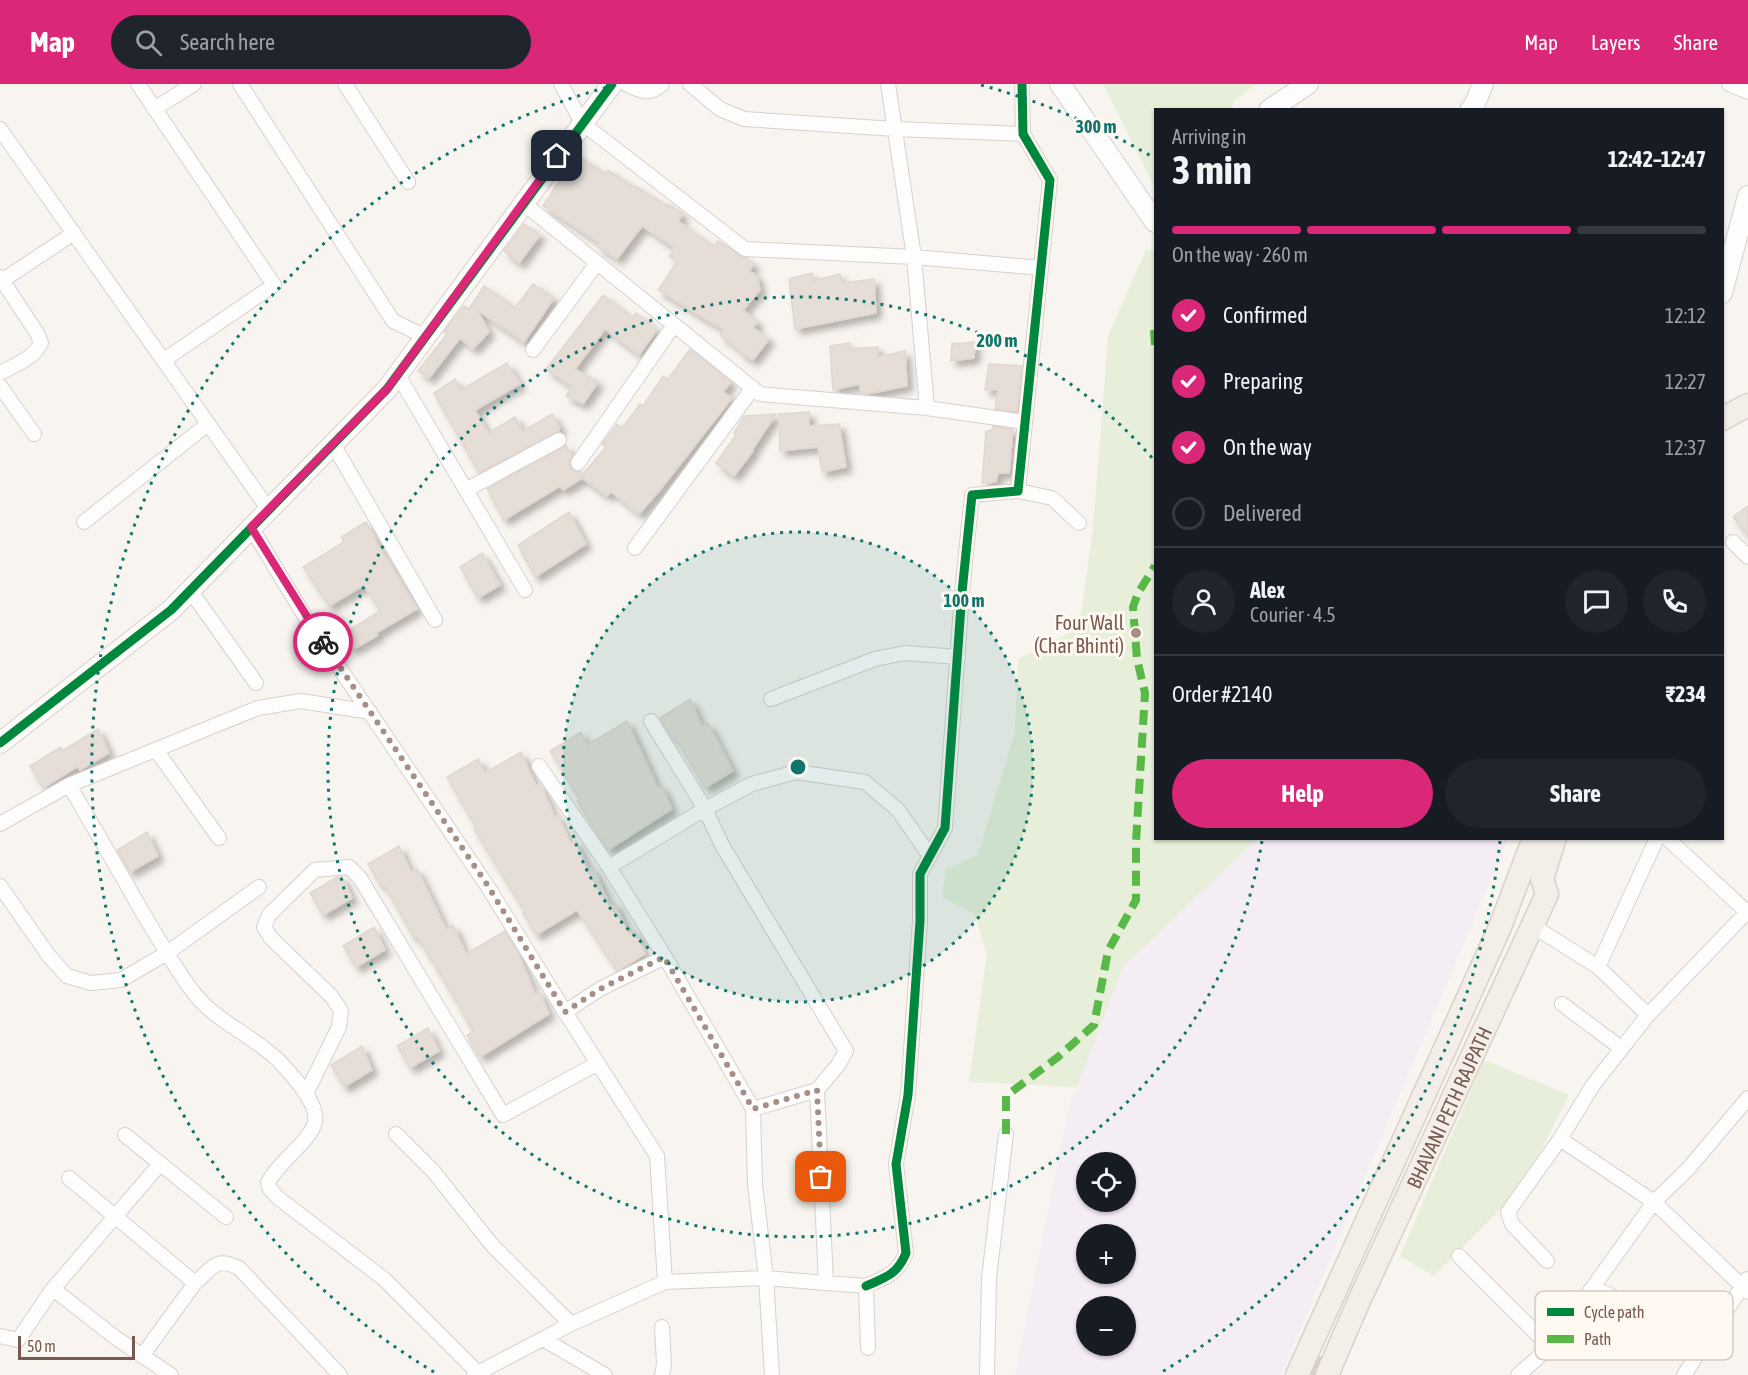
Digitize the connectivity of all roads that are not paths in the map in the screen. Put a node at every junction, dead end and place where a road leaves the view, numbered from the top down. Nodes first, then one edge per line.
1 (138, 84) edge
2 (194, 84) edge
3 (240, 84) edge
4 (345, 84) edge
5 (561, 84) edge
6 (612, 84) edge
7 (626, 84) edge
8 (662, 84) edge
9 (690, 84) edge
10 (888, 84) edge
11 (1022, 84) edge
12 (1060, 84) edge
13 (1308, 84) edge
14 (1483, 84) edge
15 (1729, 84) edge
16 (1748, 92) edge
17 (1272, 108) edge
18 (1472, 108) edge
19 (154, 109) junction
20 (582, 123) junction
21 (0, 129) edge
22 (895, 129) junction
23 (1023, 134) junction
24 (408, 182) dead end
25 (1748, 196) edge
26 (523, 203) junction
27 (1154, 221) edge
28 (74, 233) junction
29 (914, 257) junction
30 (597, 263) junction
31 (1041, 268) junction
32 (1725, 269) edge
33 (1, 279) edge
34 (674, 325) junction
35 (426, 337) junction
36 (533, 350) dead end
37 (164, 360) junction
38 (0, 373) edge
39 (398, 375) junction
40 (0, 386) edge
41 (753, 388) junction
42 (1748, 405) edge
43 (927, 408) junction
44 (1724, 418) edge
45 (1025, 422) junction
46 (208, 424) junction
47 (34, 434) dead end
48 (559, 440) dead end
49 (333, 444) junction
50 (578, 463) dead end
51 (466, 490) junction
52 (1018, 491) junction
53 (269, 510) junction
54 (84, 522) dead end
55 (1078, 523) dead end
56 (251, 527) junction
57 (1733, 542) dead end
58 (635, 548) dead end
59 (1748, 557) edge
60 (190, 590) junction
61 (525, 590) dead end
62 (435, 620) dead end
63 (958, 657) junction
64 (256, 682) dead end
65 (771, 699) dead end
66 (370, 712) junction
67 (651, 721) dead end
68 (0, 743) edge
69 (156, 750) junction
70 (539, 766) dead end
71 (69, 785) junction
72 (705, 809) junction
73 (0, 824) edge
74 (219, 838) dead end
75 (1533, 840) edge
76 (1554, 840) edge
77 (1656, 840) edge
78 (1669, 840) edge
79 (930, 856) junction
80 (609, 867) junction
81 (1542, 879) junction
82 (0, 886) edge
83 (260, 887) dead end
84 (1747, 913) edge
85 (1533, 926) junction
86 (167, 953) junction
87 (664, 957) junction
88 (1598, 967) junction
89 (1562, 1004) dead end
90 (565, 1012) junction
91 (1648, 1015) junction
92 (1621, 1048) junction
93 (598, 1063) junction
94 (817, 1090) junction
95 (306, 1094) junction
96 (1748, 1098) edge
97 (753, 1109) junction
98 (396, 1134) dead end
99 (1006, 1134) dead end
100 (125, 1135) dead end
101 (1560, 1139) junction
102 (160, 1164) junction
103 (69, 1179) dead end
104 (1654, 1202) junction
105 (115, 1217) junction
106 (226, 1217) dead end
107 (1459, 1256) dead end
108 (1547, 1262) dead end
109 (766, 1278) junction
110 (665, 1282) junction
111 (195, 1283) junction
112 (826, 1283) junction
113 (1746, 1285) edge
114 (866, 1286) junction
115 (1593, 1288) junction
116 (52, 1290) junction
117 (1591, 1291) edge
118 (1600, 1291) edge
119 (1733, 1303) edge
120 (571, 1324) junction
121 (662, 1327) dead end
122 (1535, 1332) edge
123 (0, 1336) edge
124 (543, 1339) junction
125 (868, 1348) dead end
126 (142, 1356) junction
127 (1535, 1360) edge
128 (1693, 1360) edge
129 (1324, 1366) edge
130 (167, 1374) edge
131 (476, 1374) edge
132 (340, 1375) edge
133 (605, 1375) edge
134 (662, 1375) edge
135 (772, 1375) edge
136 (987, 1375) edge
137 (1297, 1375) edge
138 (1518, 1375) edge
139 (1684, 1375) edge

1 - 19 street
2 - 19 street
3 - 35 street
4 - 24 street
5 - 20 street
6 - 20 street
7 - 8 street
9 - 22 street
10 - 22 street
11 - 23 street
12 - 27 street
13 - 17 street
14 - 18 street
15 - 16 street
19 - 37 street
20 - 26 street
20 - 29 street
21 - 28 street
22 - 23 street
22 - 29 street
23 - 31 street
25 - 32 street
26 - 30 street
26 - 35 street
28 - 33 street
28 - 37 street
29 - 31 street
29 - 43 street
30 - 34 street
30 - 36 street
31 - 45 street
33 - 38 street
34 - 41 street
34 - 50 street
35 - 39 street
37 - 46 street
39 - 49 street
39 - 51 street
40 - 47 street
41 - 43 street
41 - 58 street
42 - 44 main road
43 - 45 street
45 - 52 street
46 - 53 street
46 - 54 street
48 - 51 street
49 - 53 street
49 - 62 street
51 - 61 street
52 - 55 street
52 - 63 street
53 - 56 street
56 - 60 street
56 - 66 street
57 - 59 street
60 - 64 street
60 - 68 street
63 - 65 street
63 - 79 street
66 - 69 street
66 - 90 street
67 - 72 street
69 - 71 street
69 - 74 street
70 - 80 street
71 - 73 street
71 - 86 street
72 - 79 street
72 - 80 street
72 - 94 street
75 - 137 main road
76 - 81 main road, BHAVANI PETH RAJPATH
77 - 88 street
78 - 84 street
79 - 114 street
80 - 87 street
81 - 85 main road, BHAVANI PETH RAJPATH
81 - 129 main road
82 - 86 street
83 - 86 street
84 - 91 street
85 - 88 street
85 - 129 main road, BHAVANI PETH RAJPATH
86 - 95 street
87 - 90 street
87 - 97 street
88 - 91 street
89 - 92 street
90 - 93 street
91 - 92 street
92 - 101 street
93 - 95 street
93 - 110 street
94 - 97 street
94 - 112 street
95 - 131 street
96 - 104 street
97 - 109 street
98 - 120 street
99 - 136 street
100 - 102 street
101 - 104 street
101 - 108 street
102 - 105 street
102 - 106 street
103 - 105 street
104 - 113 street
104 - 115 street
105 - 111 street
105 - 116 street
107 - 122 street
109 - 110 street
109 - 112 street
109 - 135 street
110 - 120 street
111 - 126 street
111 - 132 street
112 - 114 street
113 - 119 street
114 - 125 street
115 - 117 street
115 - 118 street
116 - 123 street
116 - 126 street
120 - 124 street
121 - 134 street
124 - 131 street
124 - 133 street
126 - 130 street
127 - 138 street
128 - 139 street

